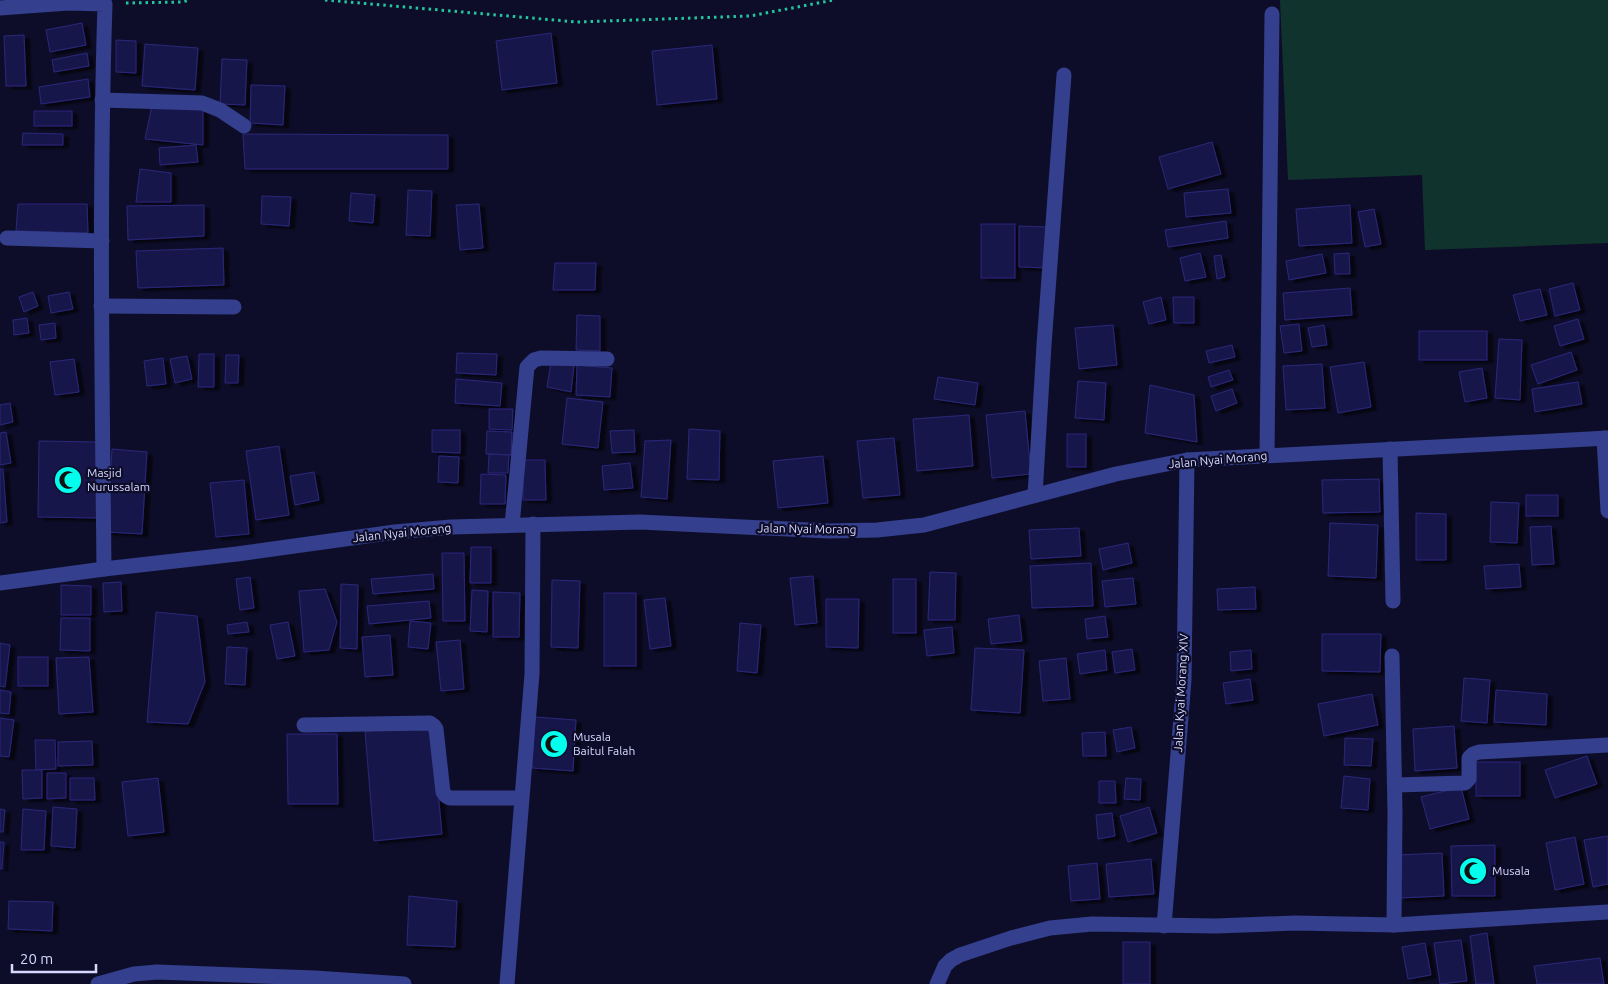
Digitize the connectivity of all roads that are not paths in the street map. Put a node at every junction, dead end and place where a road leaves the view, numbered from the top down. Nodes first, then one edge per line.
1 (0, 8) edge
2 (1272, 14) dead end
3 (1064, 74) dead end
4 (102, 100) junction
5 (244, 126) dead end
6 (7, 238) dead end
7 (102, 241) junction
8 (101, 306) junction
9 (234, 307) dead end
10 (607, 359) dead end
11 (1606, 438) edge
12 (1390, 449) junction
13 (1267, 455) junction
14 (1187, 460) junction
15 (1036, 495) junction
16 (1608, 511) edge
17 (533, 524) junction
18 (512, 525) junction
19 (104, 569) junction
20 (0, 583) edge
21 (1393, 601) dead end
22 (1392, 656) dead end
23 (304, 725) dead end
24 (1608, 745) edge
25 (1395, 785) junction
26 (522, 798) junction
27 (1608, 912) edge
28 (1394, 925) junction
29 (1164, 926) junction
30 (98, 984) edge
31 (404, 984) edge
32 (507, 984) edge
33 (938, 984) edge

1 - 4 street
2 - 13 street
3 - 15 street
4 - 5 street
4 - 7 street
6 - 7 street
7 - 8 street
8 - 9 street
8 - 19 street
10 - 18 street
11 - 12 street, Jalan Nyai Morang
11 - 16 street
12 - 13 street, Jalan Nyai Morang
12 - 21 street
13 - 14 street, Jalan Nyai Morang
14 - 15 street, Jalan Nyai Morang
14 - 29 street, Jalan Kyai Morang XIV
15 - 17 street, Jalan Nyai Morang
17 - 18 street, Jalan Nyai Morang
17 - 26 street
18 - 19 street, Jalan Nyai Morang
19 - 20 street, Jalan Nyai Morang
22 - 25 street
23 - 26 street
24 - 25 street
25 - 28 street
26 - 32 street
27 - 28 street
28 - 29 street
29 - 33 street
30 - 31 street

